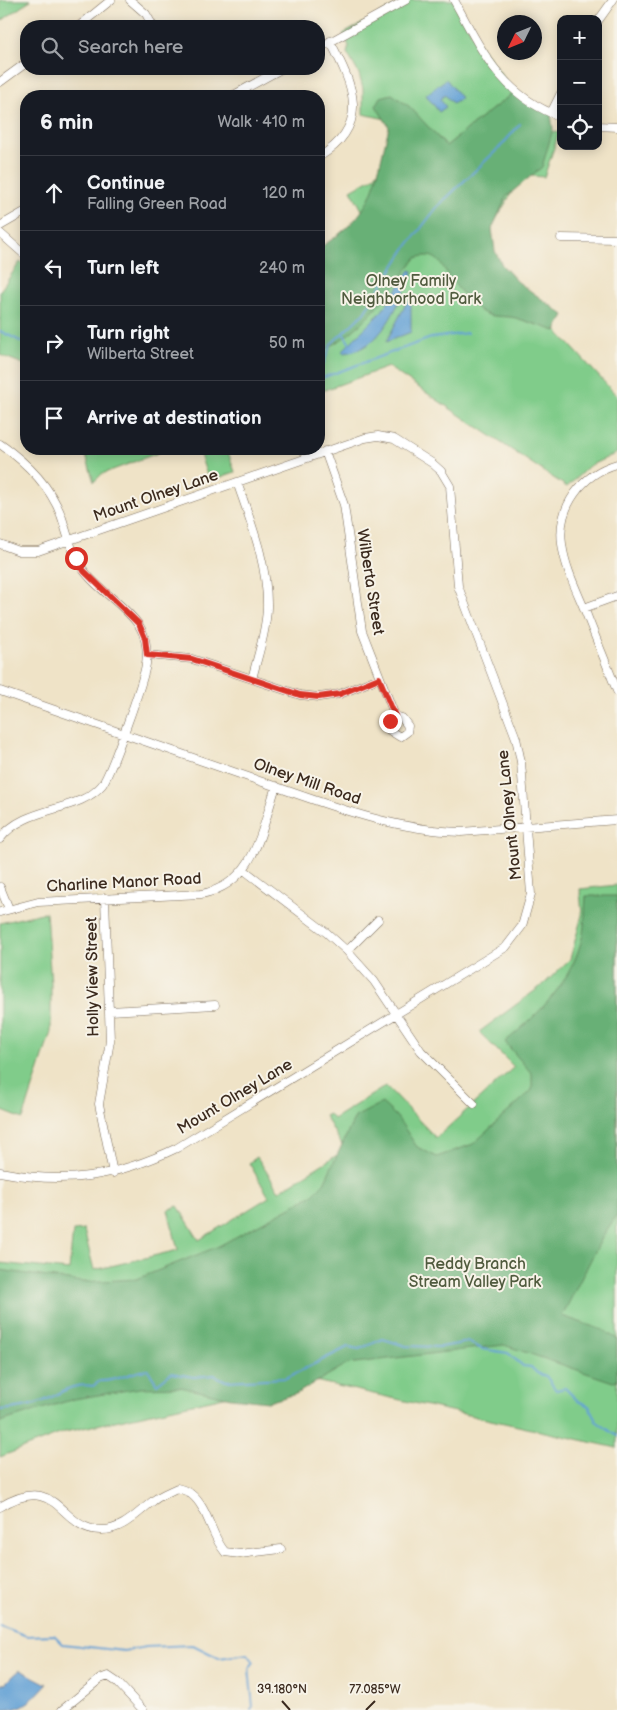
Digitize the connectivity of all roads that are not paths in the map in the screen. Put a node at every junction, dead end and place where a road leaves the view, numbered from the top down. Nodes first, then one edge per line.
1 (110, 0) edge
2 (130, 0) edge
3 (406, 0) edge
4 (454, 0) edge
5 (614, 0) edge
6 (602, 16) edge
7 (86, 20) edge
8 (150, 20) edge
9 (330, 41) junction
10 (325, 44) edge
11 (20, 67) edge
12 (270, 75) edge
13 (0, 82) edge
14 (243, 90) edge
15 (557, 101) edge
16 (551, 113) junction
17 (557, 115) edge
18 (602, 126) edge
19 (617, 126) edge
20 (325, 152) edge
21 (20, 214) edge
22 (0, 226) edge
23 (0, 233) edge
24 (561, 238) dead end
25 (617, 239) edge
26 (20, 251) edge
27 (0, 444) edge
28 (325, 451) joint
29 (314, 455) edge
30 (617, 464) edge
31 (237, 482) junction
32 (69, 540) junction
33 (0, 544) edge
34 (617, 596) edge
35 (584, 608) junction
36 (147, 655) junction
37 (379, 678) junction
38 (252, 679) junction
39 (0, 691) edge
40 (617, 691) edge
41 (395, 716) dead end
42 (123, 734) junction
43 (276, 786) junction
44 (617, 820) edge
45 (526, 827) junction
46 (3, 829) edge
47 (0, 839) edge
48 (244, 870) junction
49 (0, 887) edge
50 (105, 898) junction
51 (9, 909) junction
52 (0, 912) edge
53 (378, 920) dead end
54 (347, 951) junction
55 (215, 1005) dead end
56 (110, 1011) junction
57 (396, 1016) junction
58 (474, 1104) dead end
59 (0, 1172) edge
60 (113, 1173) junction
61 (0, 1507) edge
62 (281, 1550) dead end
63 (62, 1710) edge
64 (143, 1710) edge

1 - 7 street
2 - 8 street
3 - 9 street
4 - 16 street
5 - 6 street
9 - 10 street
9 - 20 street
11 - 13 street
12 - 14 street
15 - 16 street
16 - 17 street
18 - 19 street
21 - 22 street
23 - 26 street
24 - 25 street
27 - 32 street
28 - 37 street, Wilberta Street
28 - 45 street, Mount Olney Lane
29 - 31 street, Mount Olney Lane
30 - 35 street
31 - 32 street, Mount Olney Lane
31 - 38 street
32 - 33 street, Mount Olney Lane
32 - 36 street
34 - 35 street
35 - 40 street
36 - 38 street
36 - 42 street
37 - 38 street
37 - 41 street, Wilberta Street
39 - 42 street, Olney Mill Road
42 - 43 street, Olney Mill Road
42 - 46 street
43 - 45 street, Olney Mill Road
43 - 48 street, Charline Manor Road
44 - 45 street, Olney Mill Road
45 - 57 street, Mount Olney Lane
46 - 47 street
48 - 50 street, Charline Manor Road
48 - 54 street
49 - 51 street
50 - 51 street, Charline Manor Road
50 - 56 street, Holly View Street
51 - 52 street, Charline Manor Road
53 - 54 street
54 - 57 street
55 - 56 street
56 - 60 street, Holly View Street
57 - 58 street
57 - 60 street, Mount Olney Lane
59 - 60 street, Mount Olney Lane
61 - 62 street
63 - 64 street

